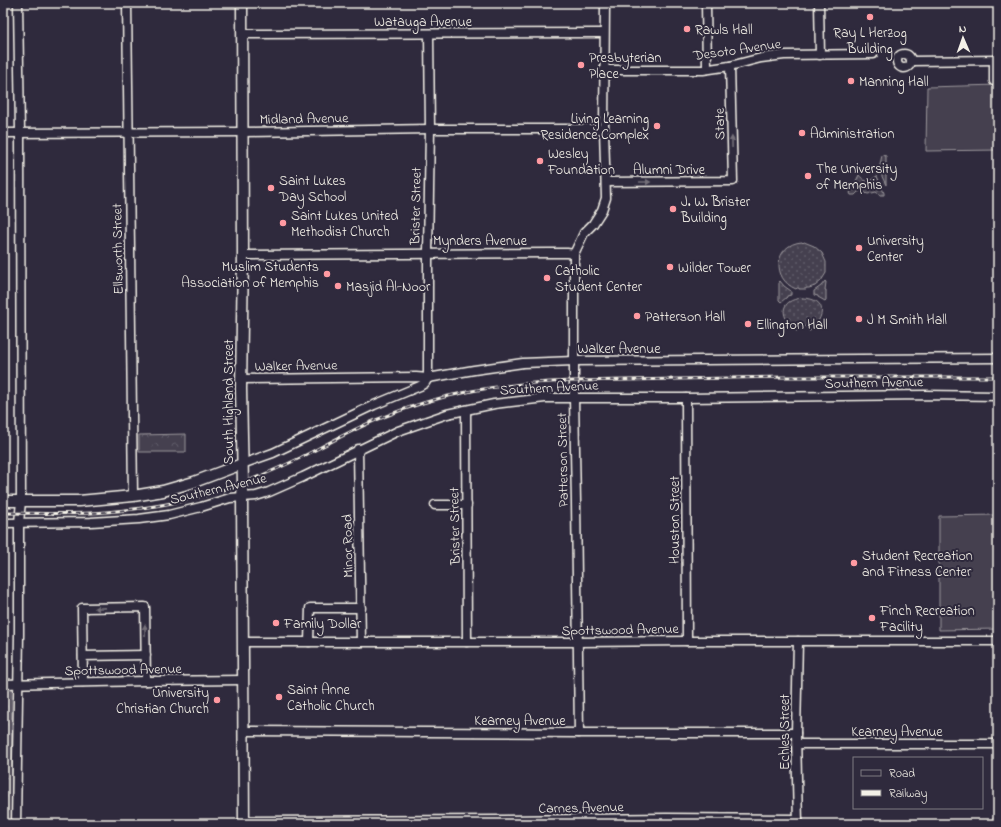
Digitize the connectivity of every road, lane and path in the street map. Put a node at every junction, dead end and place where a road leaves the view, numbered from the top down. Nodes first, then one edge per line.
1 (18, 3) edge
2 (127, 3) edge
3 (242, 3) edge
4 (605, 3) edge
5 (706, 3) edge
6 (819, 3) edge
7 (604, 33) junction
8 (242, 34) junction
9 (429, 34) junction
10 (873, 54) dead end
11 (820, 55) junction
12 (996, 60) edge
13 (912, 61) dead end
14 (730, 66) junction
15 (707, 69) junction
16 (604, 70) junction
17 (994, 82) dead end
18 (430, 129) junction
19 (604, 129) junction
20 (3, 132) edge
21 (20, 132) junction
22 (128, 132) junction
23 (243, 132) junction
24 (732, 181) joint
25 (606, 182) junction
26 (428, 253) junction
27 (574, 254) junction
28 (243, 255) junction
29 (998, 358) edge
30 (574, 361) junction
31 (428, 378) junction
32 (241, 379) junction
33 (998, 396) edge
34 (574, 398) junction
35 (686, 398) junction
36 (466, 410) junction
37 (358, 449) junction
38 (242, 464) junction
39 (133, 496) junction
40 (242, 497) junction
41 (3, 501) edge
42 (21, 501) junction
43 (435, 505) dead end
44 (467, 505) junction
45 (3, 523) edge
46 (19, 523) junction
47 (360, 608) junction
48 (687, 641) junction
49 (798, 641) junction
50 (998, 641) edge
51 (243, 642) junction
52 (309, 642) junction
53 (361, 642) junction
54 (467, 642) junction
55 (578, 642) junction
56 (83, 656) junction
57 (146, 656) junction
58 (243, 680) junction
59 (146, 681) junction
60 (83, 682) junction
61 (3, 684) edge
62 (18, 684) junction
63 (244, 731) junction
64 (579, 733) junction
65 (796, 733) junction
66 (797, 744) junction
67 (998, 744) edge
68 (666, 821) edge
69 (798, 821) edge
70 (504, 822) edge
71 (580, 822) edge
72 (244, 823) edge
73 (16, 824) edge

1 - 21 street
2 - 22 street, Ellsworth Street
3 - 8 main road, South Highland Street
4 - 7 street, Patterson Street
5 - 15 street
6 - 11 street
7 - 9 street, Watauga Avenue
7 - 16 street, Patterson Street
8 - 9 street, Watauga Avenue
8 - 23 main road, South Highland Street
9 - 18 street, Brister Street
10 - 11 street, Desoto Avenue
11 - 14 street, Desoto Avenue
12 - 13 street
12 - 17 street
14 - 15 street, Desoto Avenue
24 -> 14 street, State
15 - 16 street, Desoto Avenue
16 - 19 street, Patterson Street
18 - 19 street, Midland Avenue
18 - 23 street, Midland Avenue
18 - 26 street, Brister Street
19 - 25 street, Patterson Street
20 - 21 street, Midland Avenue
21 - 22 street, Midland Avenue
21 - 42 street
22 - 23 street, Midland Avenue
22 - 39 street, Ellsworth Street
23 - 28 main road, South Highland Street
25 -> 24 street, Alumni Drive
25 - 27 street, Patterson Street
26 - 27 street, Mynders Avenue
26 - 28 street, Mynders Avenue
26 - 31 street, Brister Street
27 - 30 street, Patterson Street
28 - 32 main road, South Highland Street
29 - 30 street, Walker Avenue
30 - 31 street, Walker Avenue
30 - 34 street, Patterson Street
31 - 32 street, Walker Avenue
31 - 38 street, Southern Avenue
32 - 38 main road, South Highland Street
33 - 35 street, Southern Avenue
34 - 35 street, Southern Avenue
34 - 36 street, Southern Avenue
34 - 55 street, Patterson Street
35 - 48 street, Houston Street
36 - 37 street, Southern Avenue
36 - 44 street, Brister Street
37 - 40 street, Southern Avenue
37 - 47 street, Minor Road
38 - 39 main road, Southern Avenue
38 - 40 main road, South Highland Street
39 - 42 main road, Southern Avenue
40 - 46 street, Southern Avenue
40 - 51 main road, South Highland Street
41 - 42 main road, Southern Avenue
42 - 46 street
43 - 44 street
44 - 54 street, Brister Street
45 - 46 street, Southern Avenue
46 - 62 street
47 - 52 street
47 - 53 street, Minor Road
48 - 49 street, Spottswood Avenue
48 - 55 street, Spottswood Avenue
49 - 50 street, Spottswood Avenue
49 - 65 street, Echles Street
51 - 52 street, Spottswood Avenue
51 - 58 main road, South Highland Street
52 - 53 street, Spottswood Avenue
53 - 54 street, Spottswood Avenue
54 - 55 street, Spottswood Avenue
55 - 64 street, Patterson Street
56 - 57 street
57 -> 56 street
56 - 60 street
57 - 59 street
58 - 59 street, Spottswood Avenue
58 - 63 main road, South Highland Street
59 - 60 street, Spottswood Avenue
60 - 62 street, Spottswood Avenue
61 - 62 street, Spottswood Avenue
62 - 73 street
63 - 64 street, Kearney Avenue
63 - 72 main road, South Highland Street
64 - 65 street, Kearney Avenue
65 - 66 street, Echles Street
66 - 67 street, Kearney Avenue
66 - 69 street, Echles Street
68 - 69 street, Carnes Avenue
68 - 71 street, Carnes Avenue
70 - 71 street, Carnes Avenue
70 - 72 street, Carnes Avenue

